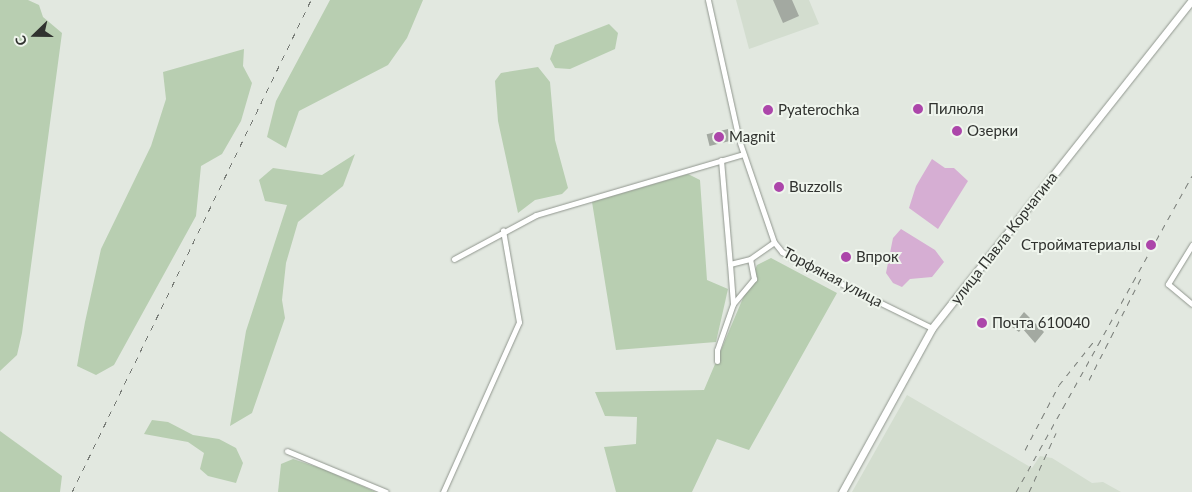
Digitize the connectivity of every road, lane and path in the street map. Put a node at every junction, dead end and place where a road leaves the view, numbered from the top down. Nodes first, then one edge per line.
1 (708, 0) edge
2 (1192, 0) edge
3 (742, 154) junction
4 (721, 160) junction
5 (503, 230) junction
6 (774, 242) junction
7 (1192, 245) edge
8 (454, 259) dead end
9 (750, 259) junction
10 (730, 264) junction
11 (733, 304) junction
12 (1192, 304) edge
13 (932, 328) junction
14 (717, 361) dead end
15 (287, 451) dead end
16 (386, 492) edge
17 (443, 492) edge
18 (842, 492) edge

1 - 3 street, Торфяная улица
2 - 13 main road, улица Павла Корчагина
3 - 4 street
3 - 6 street, Торфяная улица
4 - 5 street
4 - 10 street
5 - 8 street
5 - 17 street
6 - 9 street
6 - 13 street, Торфяная улица
7 - 12 street
9 - 10 street
9 - 11 street
10 - 11 street
11 - 14 street
13 - 18 main road, улица Павла Корчагина
15 - 16 street

